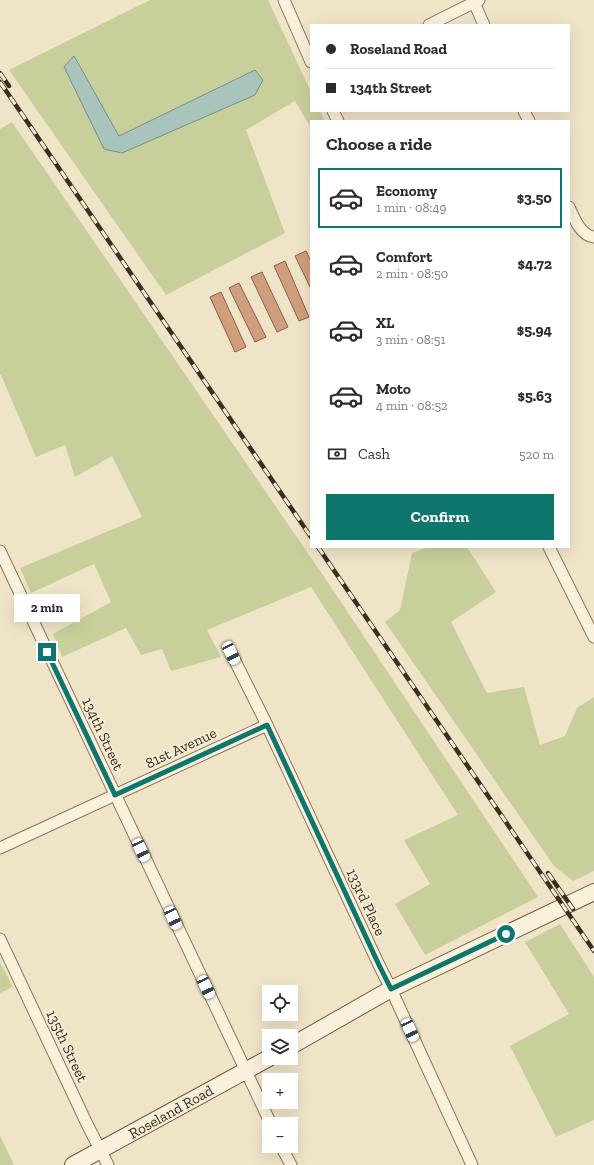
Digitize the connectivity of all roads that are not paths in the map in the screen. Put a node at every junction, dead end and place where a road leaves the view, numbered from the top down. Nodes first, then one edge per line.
1 (284, 0) edge
2 (475, 1) edge
3 (431, 24) edge
4 (484, 24) edge
5 (310, 60) edge
6 (570, 209) edge
7 (592, 237) edge
8 (550, 548) edge
9 (0, 552) edge
10 (594, 636) edge
11 (231, 653) dead end
12 (267, 725) junction
13 (115, 795) junction
14 (0, 848) edge
15 (594, 892) edge
16 (0, 939) edge
17 (391, 989) junction
18 (298, 1042) edge
19 (262, 1062) edge
20 (246, 1071) junction
21 (268, 1117) edge
22 (100, 1151) junction
23 (284, 1153) edge
24 (470, 1164) edge
25 (73, 1165) edge
26 (108, 1165) edge
27 (290, 1165) edge

1 - 5 street
2 - 3 street
2 - 4 street
6 - 7 street
8 - 10 street
9 - 13 street, 134th Street
11 - 12 street, 133rd Place
12 - 13 street, 81st Avenue
12 - 17 street, 133rd Place
13 - 14 street, 81st Avenue
13 - 20 street, 134th Street
15 - 17 main road
16 - 22 street, 135th Street
17 - 18 main road
17 - 24 street, 133rd Place
19 - 20 main road, Roseland Road
20 - 21 street, 134th Street
20 - 22 main road, Roseland Road
22 - 25 main road, Roseland Road
22 - 26 street, 135th Street
23 - 27 street

